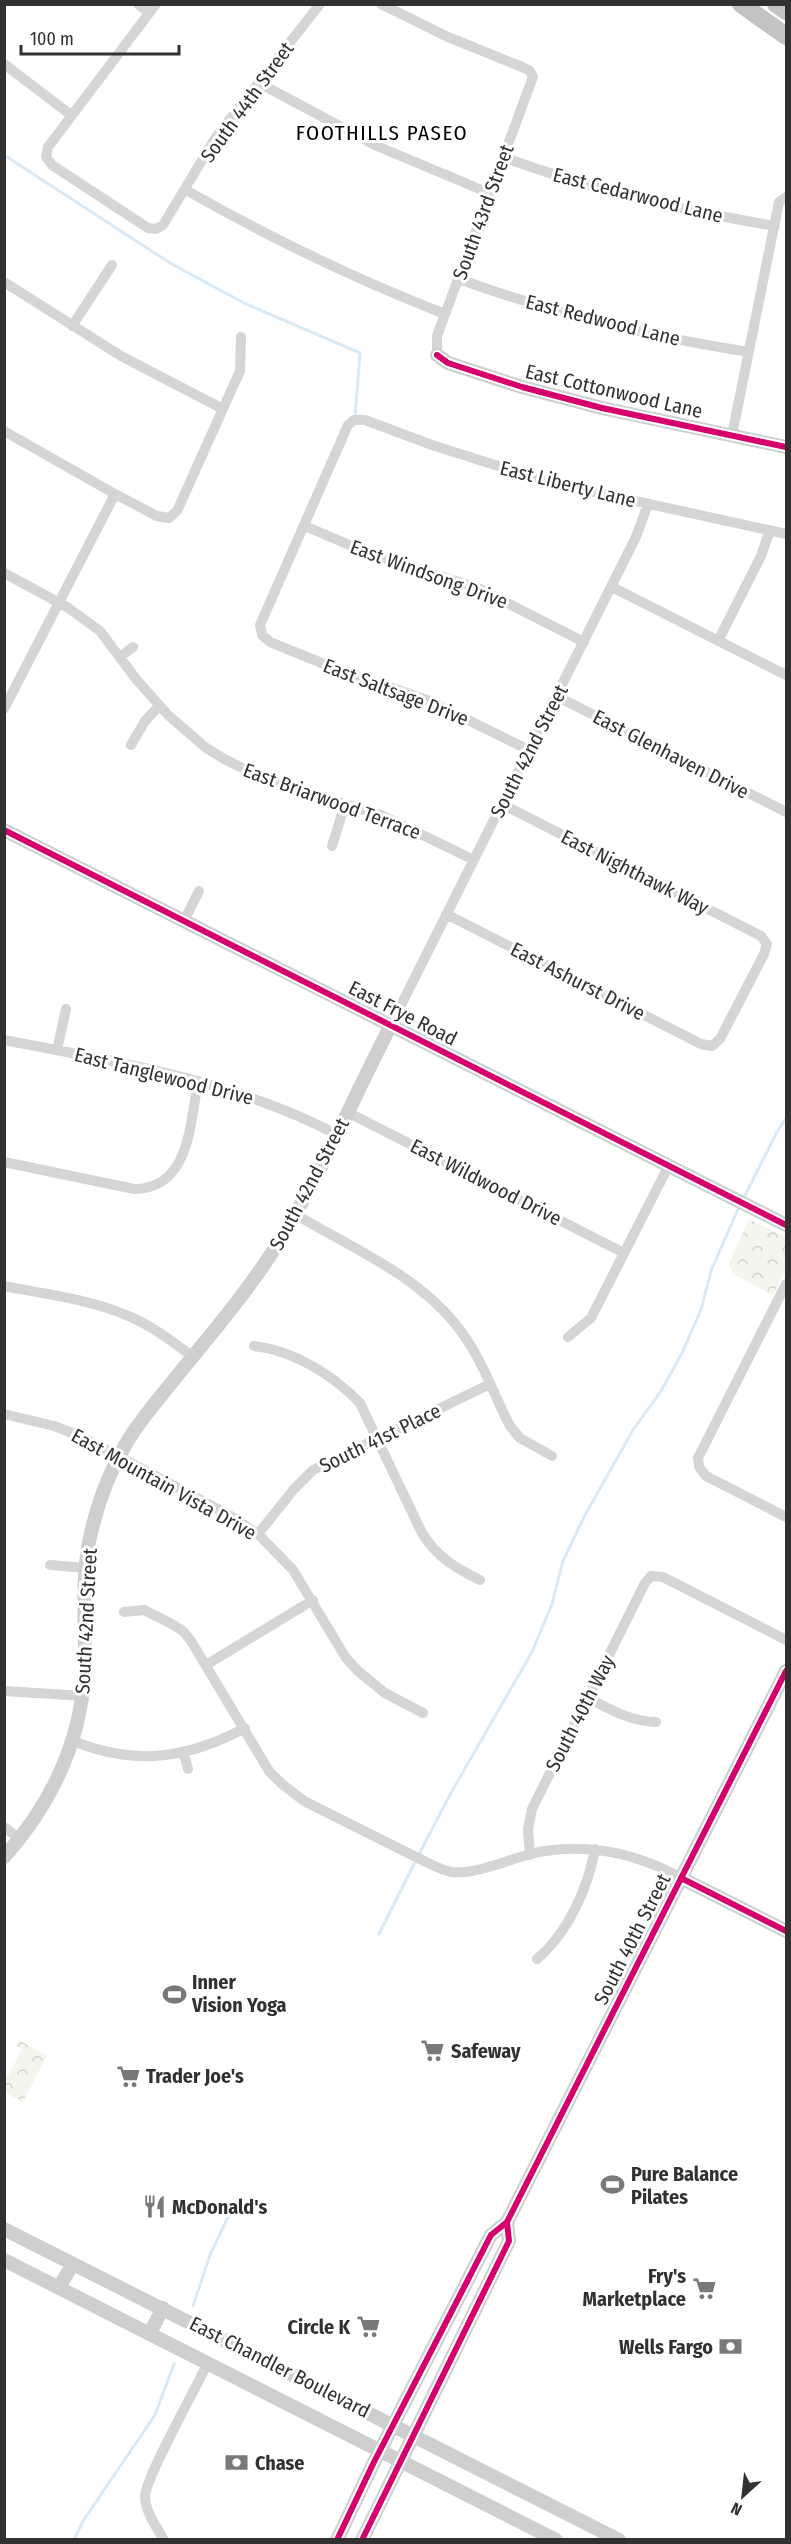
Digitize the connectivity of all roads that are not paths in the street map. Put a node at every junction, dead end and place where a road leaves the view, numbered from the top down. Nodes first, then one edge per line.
1 (138, 4) edge
2 (320, 4) edge
3 (381, 4) edge
4 (741, 4) edge
5 (776, 4) edge
6 (153, 9) edge
7 (786, 11) edge
8 (786, 36) edge
9 (4, 64) edge
10 (259, 83) junction
11 (71, 115) junction
12 (503, 157) junction
13 (186, 190) junction
14 (489, 193) junction
15 (785, 197) edge
16 (775, 226) junction
17 (112, 265) dead end
18 (459, 279) junction
19 (4, 282) edge
20 (446, 314) junction
21 (72, 326) junction
22 (241, 337) dead end
23 (749, 352) junction
24 (438, 355) joint
25 (223, 409) junction
26 (4, 431) edge
27 (732, 435) junction
28 (786, 447) edge
29 (115, 494) junction
30 (648, 504) junction
31 (304, 526) junction
32 (770, 530) junction
33 (786, 534) edge
34 (4, 573) edge
35 (612, 587) junction
36 (58, 602) junction
37 (718, 641) junction
38 (584, 642) junction
39 (133, 647) dead end
40 (121, 656) junction
41 (786, 675) edge
42 (556, 696) junction
43 (159, 706) junction
44 (4, 709) edge
45 (131, 745) dead end
46 (529, 750) junction
47 (345, 804) junction
48 (502, 804) junction
49 (786, 812) edge
50 (6, 835) edge
51 (332, 846) dead end
52 (474, 860) junction
53 (200, 891) dead end
54 (446, 914) junction
55 (184, 921) junction
56 (66, 1009) dead end
57 (391, 1025) junction
58 (4, 1040) edge
59 (712, 1046) joint
60 (57, 1050) junction
61 (198, 1081) junction
62 (347, 1112) junction
63 (336, 1134) junction
64 (4, 1162) edge
65 (669, 1165) junction
66 (295, 1214) junction
67 (786, 1225) edge
68 (624, 1253) junction
69 (786, 1284) edge
70 (4, 1286) edge
71 (784, 1297) edge
72 (568, 1337) dead end
73 (254, 1346) dead end
74 (193, 1357) junction
75 (490, 1384) junction
76 (4, 1414) edge
77 (378, 1438) junction
78 (119, 1456) junction
79 (552, 1456) dead end
80 (785, 1512) edge
81 (258, 1534) junction
82 (50, 1565) dead end
83 (86, 1568) junction
84 (480, 1580) dead end
85 (313, 1600) junction
86 (124, 1612) dead end
87 (786, 1640) edge
88 (206, 1665) junction
89 (786, 1671) edge
90 (4, 1691) edge
91 (84, 1696) junction
92 (588, 1698) junction
93 (423, 1713) dead end
94 (656, 1722) dead end
95 (244, 1728) junction
96 (73, 1741) junction
97 (184, 1754) junction
98 (188, 1769) dead end
99 (4, 1827) edge
100 (20, 1839) junction
101 (595, 1849) junction
102 (530, 1854) junction
103 (4, 1857) edge
104 (681, 1878) junction
105 (786, 1931) edge
106 (537, 1959) dead end
107 (507, 2222) junction
108 (4, 2229) edge
109 (4, 2260) edge
110 (73, 2264) junction
111 (59, 2288) junction
112 (163, 2308) junction
113 (150, 2333) junction
114 (208, 2362) junction
115 (393, 2424) junction
116 (412, 2434) junction
117 (380, 2449) junction
118 (400, 2459) junction
119 (164, 2540) edge
120 (337, 2540) edge
121 (362, 2540) edge
122 (556, 2540) edge
123 (620, 2540) edge

1 - 6 street
2 - 10 street, South 44th Street
3 - 12 street, South 43rd Street
4 - 8 highway
5 - 7 highway
6 - 11 street
9 - 11 street
10 - 13 street, South 44th Street
10 - 14 street
11 - 13 street, South 44th Street
12 - 14 street, South 43rd Street
12 - 16 street, East Cedarwood Lane
13 - 20 street
14 - 18 street, South 43rd Street
15 - 16 street
16 - 23 street
17 - 21 street
18 - 20 street, South 43rd Street
18 - 23 street, East Redwood Lane
19 - 21 street
20 - 24 street, South 43rd Street
21 - 25 street
22 - 25 street
23 - 27 street
24 - 27 main road, East Cottonwood Lane
25 - 29 street
26 - 29 street
27 - 28 main road, East Cottonwood Lane
29 - 36 street
30 - 31 street, East Liberty Lane
30 - 32 street, East Liberty Lane
30 - 35 street, South 42nd Street
31 - 38 street, East Windsong Drive
31 - 46 street, East Saltsage Drive
32 - 33 street, East Liberty Lane
32 - 37 street
34 - 36 street, East Briarwood Terrace
35 - 37 street
35 - 38 street, South 42nd Street
36 - 40 street, East Briarwood Terrace
36 - 44 street
37 - 41 street
38 - 42 street, South 42nd Street
39 - 40 street
40 - 43 street, East Briarwood Terrace
42 - 46 street, South 42nd Street
42 - 49 street, East Glenhaven Drive
43 - 45 street
43 - 47 street, East Briarwood Terrace
46 - 48 street, South 42nd Street
47 - 51 street
47 - 52 street, East Briarwood Terrace
48 - 52 street, South 42nd Street
48 - 59 street, East Nighthawk Way
50 - 55 main road, East Frye Road
52 - 54 street, South 42nd Street
53 - 55 street
54 - 57 street, South 42nd Street
54 - 59 street, East Ashurst Drive
55 - 57 main road, East Frye Road
56 - 60 street, East Tanglewood Drive
57 - 62 main road, South 42nd Street
57 - 65 main road, East Frye Road
58 - 60 street, East Tanglewood Drive
60 - 61 street, East Tanglewood Drive
61 - 63 street, East Tanglewood Drive
61 - 64 street
62 - 63 main road, South 42nd Street
62 - 68 street, East Wildwood Drive
63 - 66 main road, South 42nd Street
65 - 67 main road, East Frye Road
65 - 68 street
66 - 74 main road, South 42nd Street
66 - 75 street
68 - 72 street
69 - 71 street
70 - 74 street
71 - 80 street
73 - 77 street
74 - 78 main road, South 42nd Street
75 - 77 street, South 41st Place
75 - 79 street
76 - 78 street, East Mountain Vista Drive
77 - 81 street, South 41st Place
77 - 84 street
78 - 81 street, East Mountain Vista Drive
78 - 83 main road, South 42nd Street
81 - 85 street, East Mountain Vista Drive
82 - 83 street
83 - 91 main road, South 42nd Street
85 - 88 street
85 - 93 street, East Mountain Vista Drive
86 - 88 street
87 - 92 street, South 40th Way
88 - 95 street
89 - 104 main road, South 40th Street
90 - 91 street
91 - 96 main road, South 42nd Street
92 - 94 street
92 - 102 street, South 40th Way
95 - 97 street
95 - 102 street
96 - 97 street
96 - 100 main road, South 42nd Street
97 - 98 street
99 - 100 street
100 - 103 main road, South 42nd Street
101 - 102 street
101 - 104 street
101 - 106 street
104 - 105 main road
104 - 107 main road, South 40th Street
107 - 115 main road, South 40th Street
107 - 116 main road, South 40th Street
108 - 110 main road, East Chandler Boulevard
109 - 111 main road, East Chandler Boulevard
110 - 111 main road
110 - 112 main road, East Chandler Boulevard
111 - 113 main road, East Chandler Boulevard
112 - 113 main road
112 - 115 main road, East Chandler Boulevard
113 - 114 main road, East Chandler Boulevard
114 - 117 main road, East Chandler Boulevard
114 - 119 street
115 - 116 main road, East Chandler Boulevard
115 - 117 main road, South 40th Street
116 - 118 main road, South 40th Street
116 - 123 main road, East Chandler Boulevard
117 - 118 main road, East Chandler Boulevard
117 - 120 main road, South 40th Street
118 - 121 main road, South 40th Street
118 - 122 main road, East Chandler Boulevard

